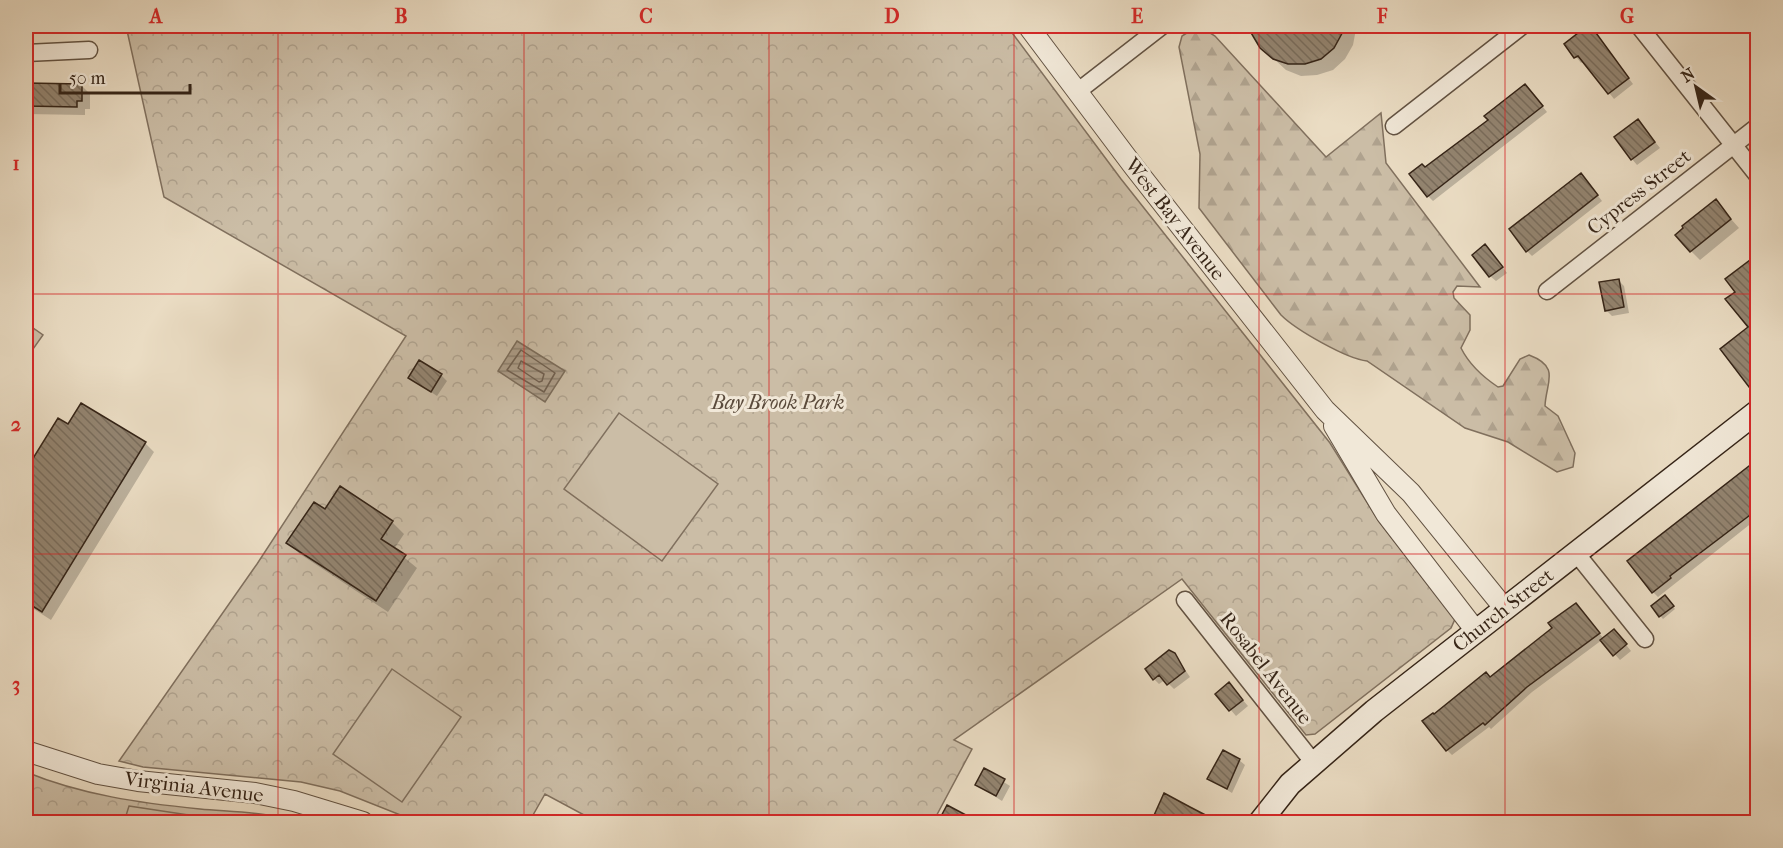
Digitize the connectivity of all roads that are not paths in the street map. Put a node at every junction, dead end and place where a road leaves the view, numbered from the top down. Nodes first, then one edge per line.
1 (1028, 26) edge
2 (1162, 26) edge
3 (1522, 26) edge
4 (1640, 26) edge
5 (89, 50) dead end
6 (26, 53) edge
7 (1077, 92) junction
8 (1394, 126) dead end
9 (1758, 126) edge
10 (1733, 145) junction
11 (1758, 176) edge
12 (1547, 291) dead end
13 (1325, 410) junction
14 (1758, 411) edge
15 (1576, 553) junction
16 (1185, 600) dead end
17 (1505, 609) junction
18 (1476, 631) junction
19 (1645, 639) dead end
20 (26, 751) edge
21 (1313, 762) junction
22 (363, 822) edge
23 (1260, 822) edge

1 - 7 street, West Bay Avenue
2 - 7 street
3 - 8 street
4 - 10 street
5 - 6 street
7 - 13 street, West Bay Avenue
9 - 10 street, Cypress Street
10 - 11 street
10 - 12 street, Cypress Street
13 - 17 street, West Bay Avenue
13 - 18 street, West Bay Avenue
14 - 15 main road, Church Street
15 - 17 main road, Church Street
15 - 19 street
16 - 21 street, Rosabel Avenue
17 - 18 main road, Church Street
18 - 21 main road, Church Street
20 - 22 street, Virginia Avenue
21 - 23 main road, Church Street

